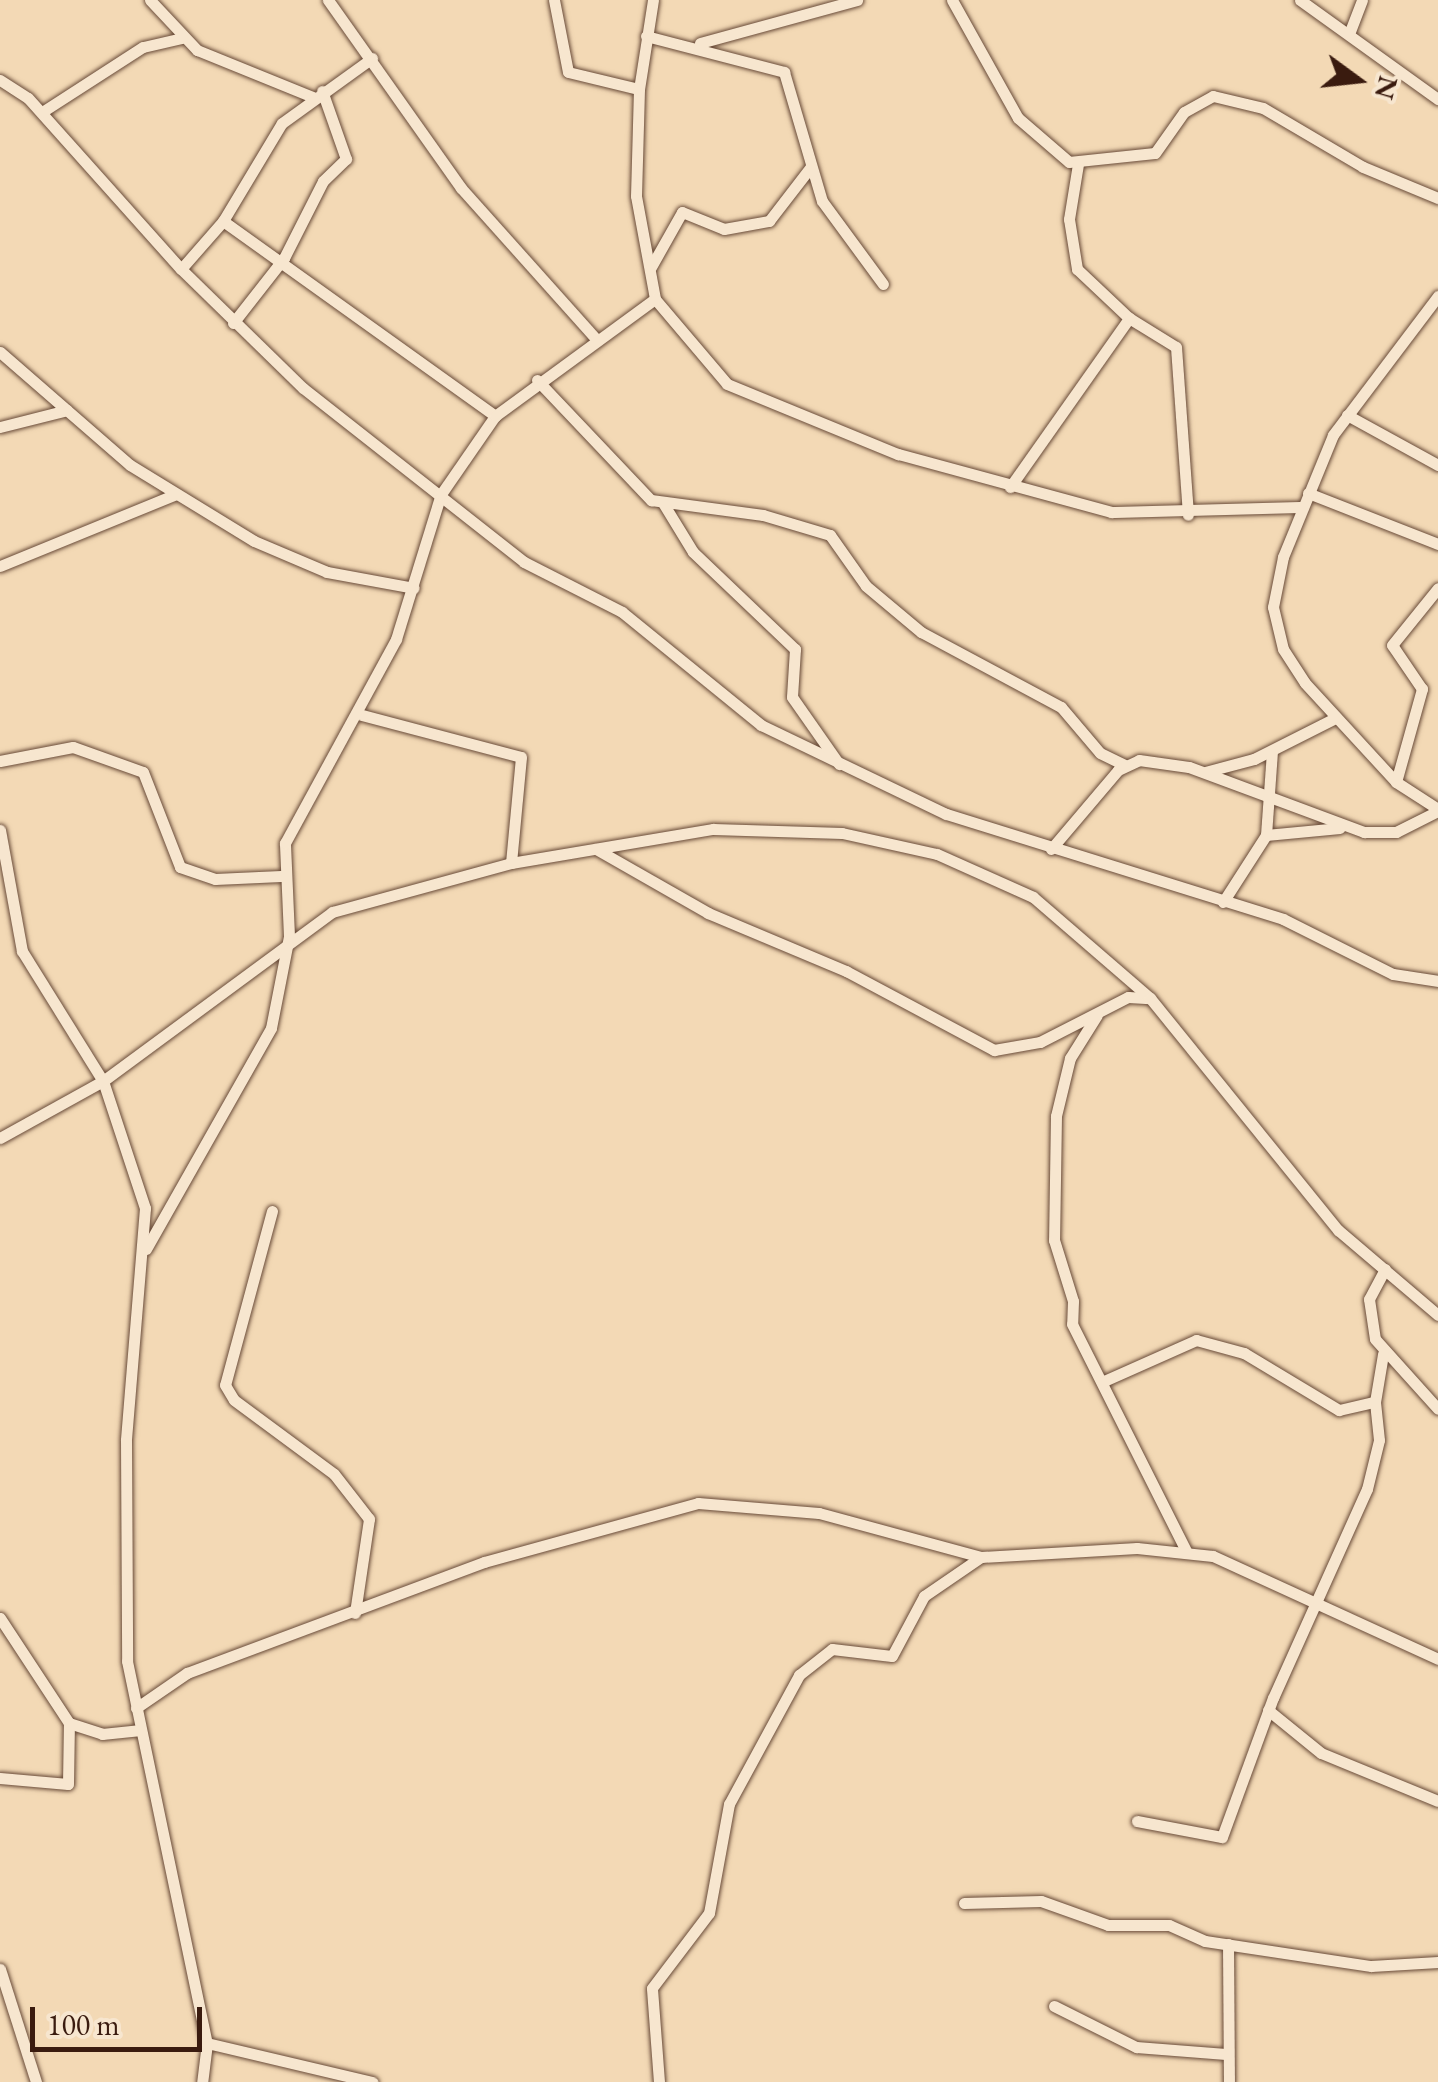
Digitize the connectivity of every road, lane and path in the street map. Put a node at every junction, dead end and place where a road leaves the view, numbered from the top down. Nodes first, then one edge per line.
1 (150, 0) edge
2 (328, 0) edge
3 (554, 0) edge
4 (653, 0) edge
5 (789, 0) edge
6 (857, 0) edge
7 (952, 0) edge
8 (1300, 0) edge
9 (1362, 0) edge
10 (792, 14) junction
11 (1349, 34) junction
12 (646, 36) junction
13 (182, 38) junction
14 (696, 44) junction
15 (372, 58) junction
16 (0, 80) edge
17 (640, 90) junction
18 (318, 94) junction
19 (1438, 99) edge
20 (42, 112) junction
21 (1078, 164) junction
22 (810, 168) junction
23 (1438, 198) edge
24 (223, 221) junction
25 (284, 258) junction
26 (650, 267) junction
27 (181, 270) junction
28 (883, 284) dead end
29 (1438, 296) edge
30 (655, 298) junction
31 (1129, 318) junction
32 (233, 324) junction
33 (594, 337) junction
34 (0, 352) edge
35 (537, 380) junction
36 (68, 410) junction
37 (1347, 415) junction
38 (495, 416) junction
39 (0, 426) edge
40 (1438, 465) edge
41 (1010, 487) junction
42 (1308, 493) junction
43 (177, 494) junction
44 (441, 494) junction
45 (662, 503) junction
46 (1303, 507) junction
47 (1188, 515) junction
48 (1438, 544) edge
49 (0, 566) edge
50 (414, 588) junction
51 (1438, 588) edge
52 (362, 715) junction
53 (1334, 718) junction
54 (1272, 750) junction
55 (0, 761) edge
56 (840, 764) junction
57 (1125, 765) junction
58 (1205, 772) junction
59 (1396, 782) junction
60 (1272, 794) junction
61 (1438, 810) edge
62 (1347, 828) junction
63 (0, 830) edge
64 (1266, 836) junction
65 (596, 849) junction
66 (1051, 849) junction
67 (511, 863) junction
68 (281, 876) junction
69 (1223, 902) junction
70 (289, 936) junction
71 (1438, 981) edge
72 (1150, 998) junction
73 (1100, 1012) junction
74 (103, 1081) junction
75 (0, 1138) edge
76 (272, 1211) dead end
77 (146, 1249) junction
78 (1385, 1268) junction
79 (1438, 1315) edge
80 (1383, 1354) junction
81 (1104, 1381) junction
82 (1375, 1402) junction
83 (1438, 1409) edge
84 (1187, 1553) junction
85 (981, 1556) junction
86 (1314, 1601) junction
87 (355, 1612) junction
88 (0, 1618) edge
89 (1438, 1659) edge
90 (136, 1708) junction
91 (1268, 1710) junction
92 (69, 1723) junction
93 (141, 1730) junction
94 (0, 1778) edge
95 (1438, 1801) edge
96 (1136, 1821) dead end
97 (964, 1903) dead end
98 (1228, 1944) junction
99 (1438, 1962) edge
100 (0, 1969) edge
101 (1054, 2006) dead end
102 (207, 2043) junction
103 (1226, 2054) junction
104 (36, 2082) edge
105 (202, 2082) edge
106 (372, 2082) edge
107 (659, 2082) edge
108 (1229, 2082) edge

1 - 13 street
2 - 15 street
3 - 17 street
4 - 12 street
5 - 10 street
6 - 10 street
7 - 21 street
8 - 11 street
9 - 11 street
10 - 14 street
11 - 19 street
12 - 14 street
12 - 17 street
13 - 18 street
13 - 20 street
14 - 22 street
15 - 18 street
15 - 33 street
16 - 20 street
17 - 26 street
18 - 24 street
18 - 25 street
20 - 27 street
21 - 23 street
21 - 31 street
22 - 26 street
22 - 28 street
24 - 25 street
24 - 27 street
25 - 32 street
25 - 38 street
26 - 30 street
27 - 32 street
29 - 37 street
30 - 33 street
30 - 41 street
31 - 41 street
31 - 47 street
32 - 44 street
33 - 35 street
34 - 36 street
35 - 38 street
35 - 45 street
36 - 39 street
36 - 43 street
37 - 40 street
37 - 42 street
38 - 44 street
41 - 47 street
42 - 46 street
42 - 48 street
43 - 49 street
43 - 50 street
44 - 50 street
44 - 56 street
45 - 56 street
45 - 57 street
46 - 47 street
46 - 53 street
50 - 52 street
51 - 59 street
52 - 67 street
52 - 68 street
53 - 54 street
53 - 59 street
54 - 58 street
54 - 60 street
55 - 68 street
56 - 66 street
57 - 58 street
57 - 66 street
58 - 60 street
59 - 61 street
60 - 62 street
60 - 64 street
61 - 62 street
62 - 64 street
63 - 74 street
64 - 69 street
65 - 67 street
65 - 72 street
65 - 73 street
66 - 69 street
67 - 70 street
68 - 70 street
69 - 71 street
70 - 74 street
70 - 77 street
72 - 73 street
72 - 78 street
73 - 81 street
74 - 75 street
74 - 77 street
76 - 87 street
77 - 90 street
78 - 79 street
78 - 80 street
80 - 82 street
80 - 83 street
81 - 82 street
81 - 84 street
82 - 86 street
84 - 85 street
84 - 86 street
85 - 87 street
85 - 107 street
86 - 89 street
86 - 91 street
87 - 90 street
88 - 92 street
90 - 93 street
91 - 95 street
91 - 96 street
92 - 93 street
92 - 94 street
93 - 102 street
97 - 98 street
98 - 99 street
98 - 103 street
100 - 104 street
101 - 103 street
102 - 105 street
102 - 106 street
103 - 108 street

